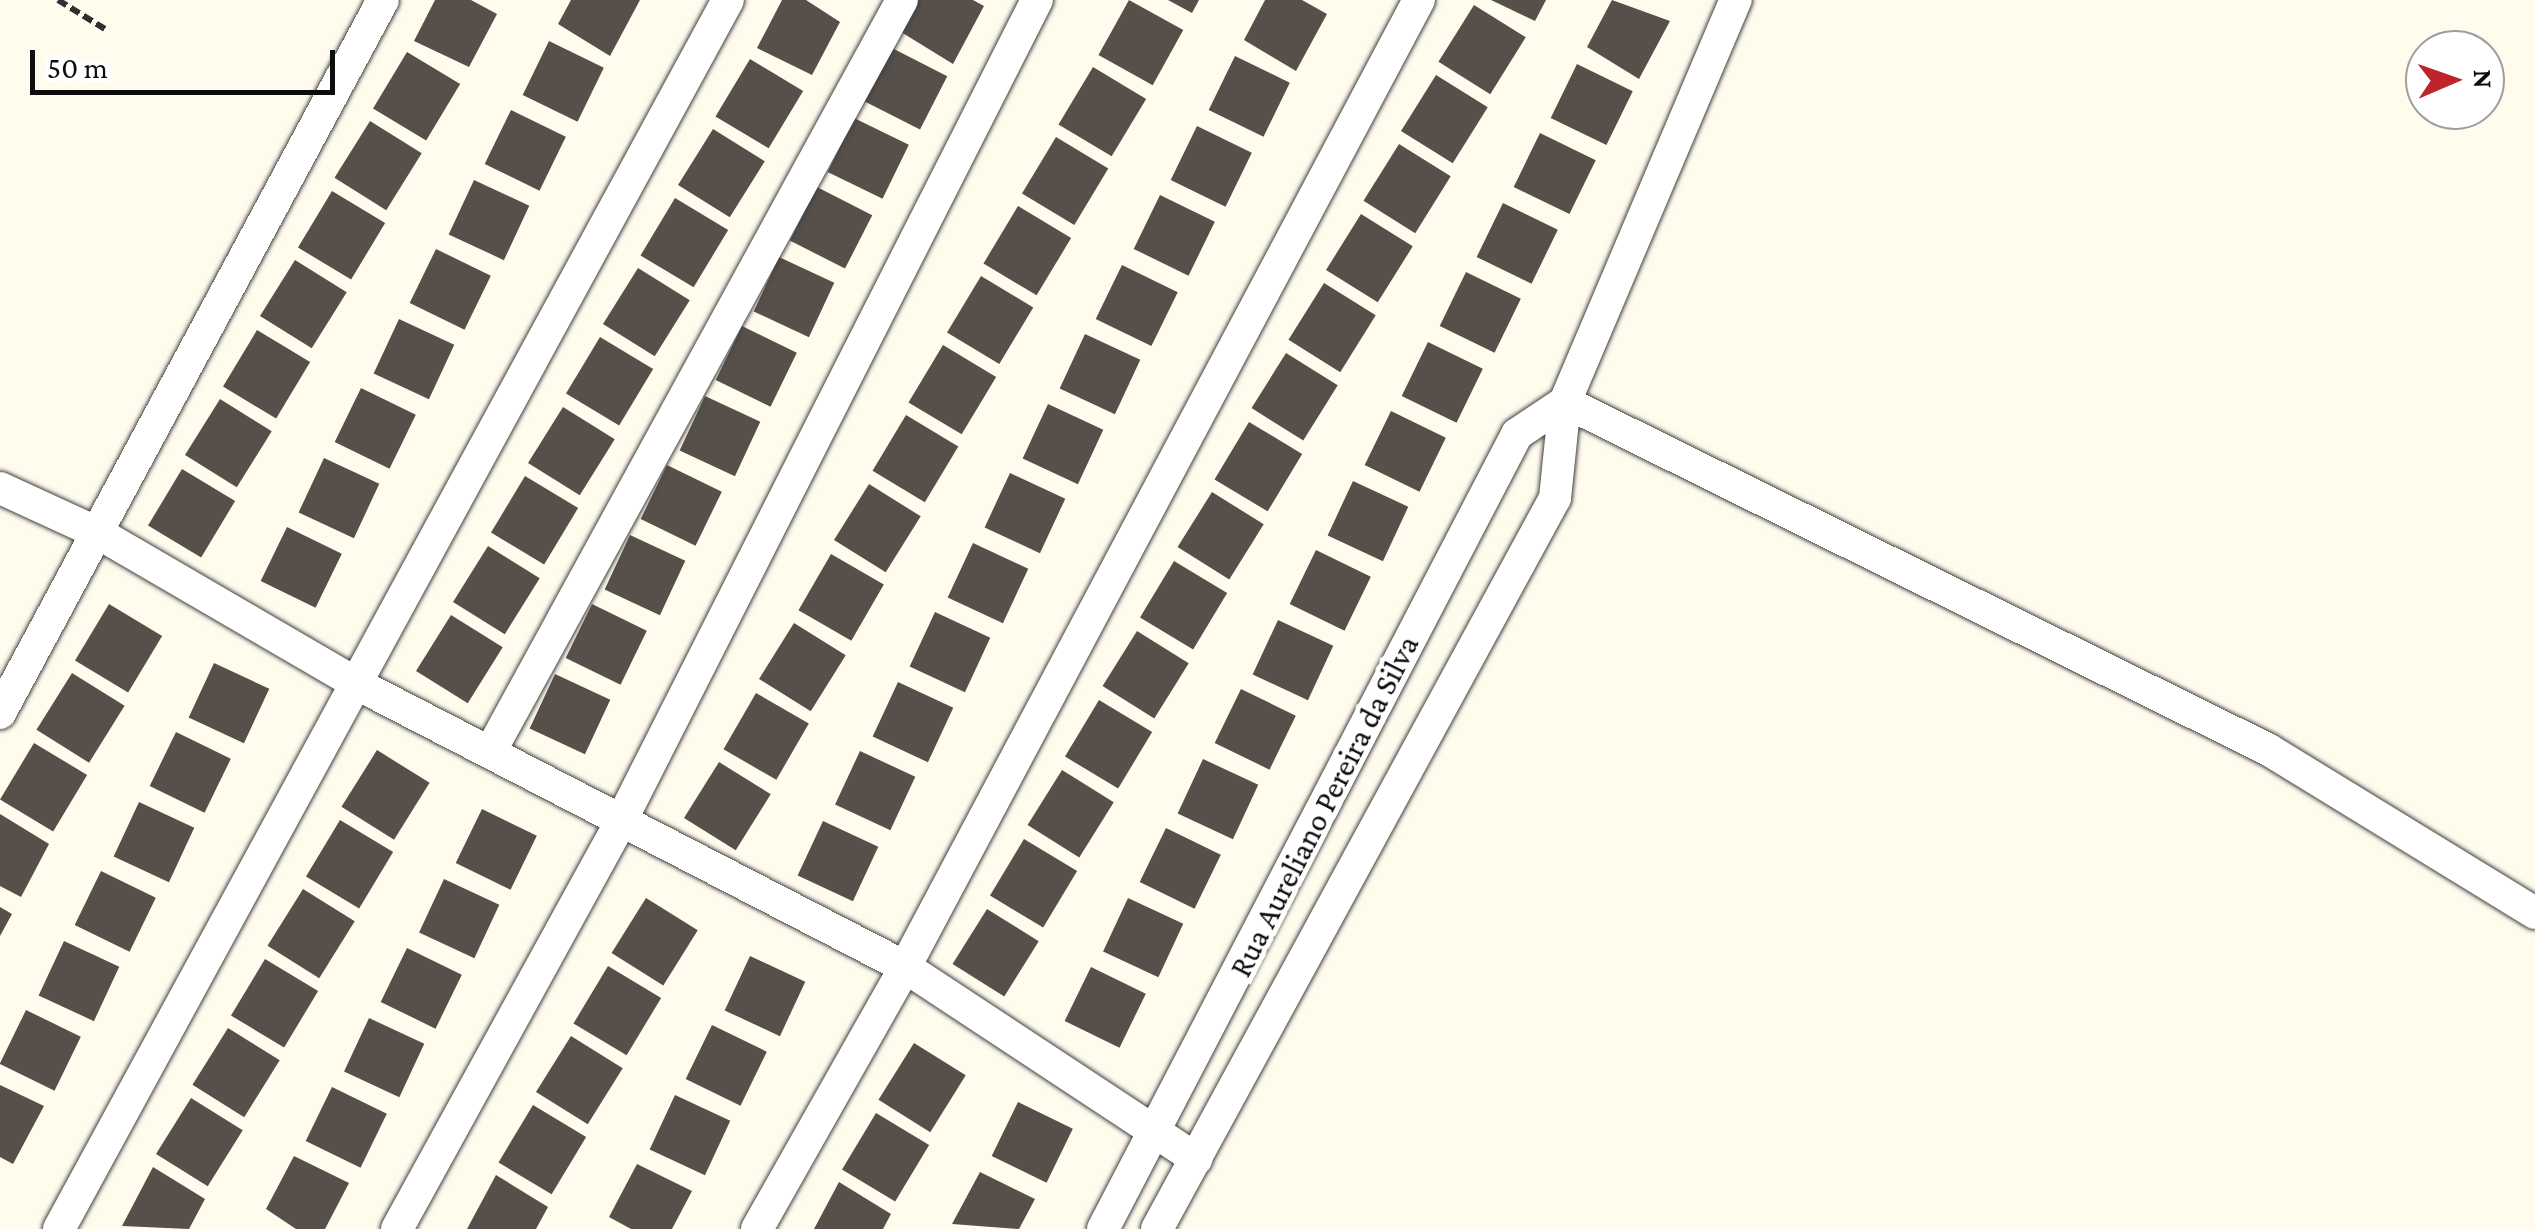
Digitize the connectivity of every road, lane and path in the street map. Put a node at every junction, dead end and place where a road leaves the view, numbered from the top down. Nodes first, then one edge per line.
1 (58, 0) edge
2 (383, 0) edge
3 (728, 0) edge
4 (902, 0) edge
5 (1038, 0) edge
6 (1420, 0) edge
7 (1736, 0) edge
8 (105, 29) dead end
9 (1565, 402) junction
10 (0, 488) edge
11 (98, 533) junction
12 (357, 684) junction
13 (0, 713) edge
14 (490, 752) junction
15 (622, 819) junction
16 (2535, 913) edge
17 (905, 967) junction
18 (1155, 1133) junction
19 (1196, 1158) junction
20 (59, 1229) edge
21 (396, 1229) edge
22 (758, 1229) edge
23 (1103, 1229) edge
24 (1157, 1229) edge

1 - 8 path
2 - 11 street
3 - 12 street
4 - 14 street
5 - 15 street
6 - 17 street
7 - 9 street, Rua Aureliano Pereira da Silva
9 - 16 street
9 - 18 street, Rua Aureliano Pereira da Silva
9 - 19 street, Rua Aureliano Pereira da Silva
10 - 11 street
11 - 12 street
11 - 13 street
12 - 14 street
12 - 20 street
14 - 15 street
15 - 17 street
15 - 21 street
17 - 18 street
17 - 22 street
18 - 19 street
18 - 23 street, Rua Aureliano Pereira da Silva
19 - 24 street, Rua Aureliano Pereira da Silva

